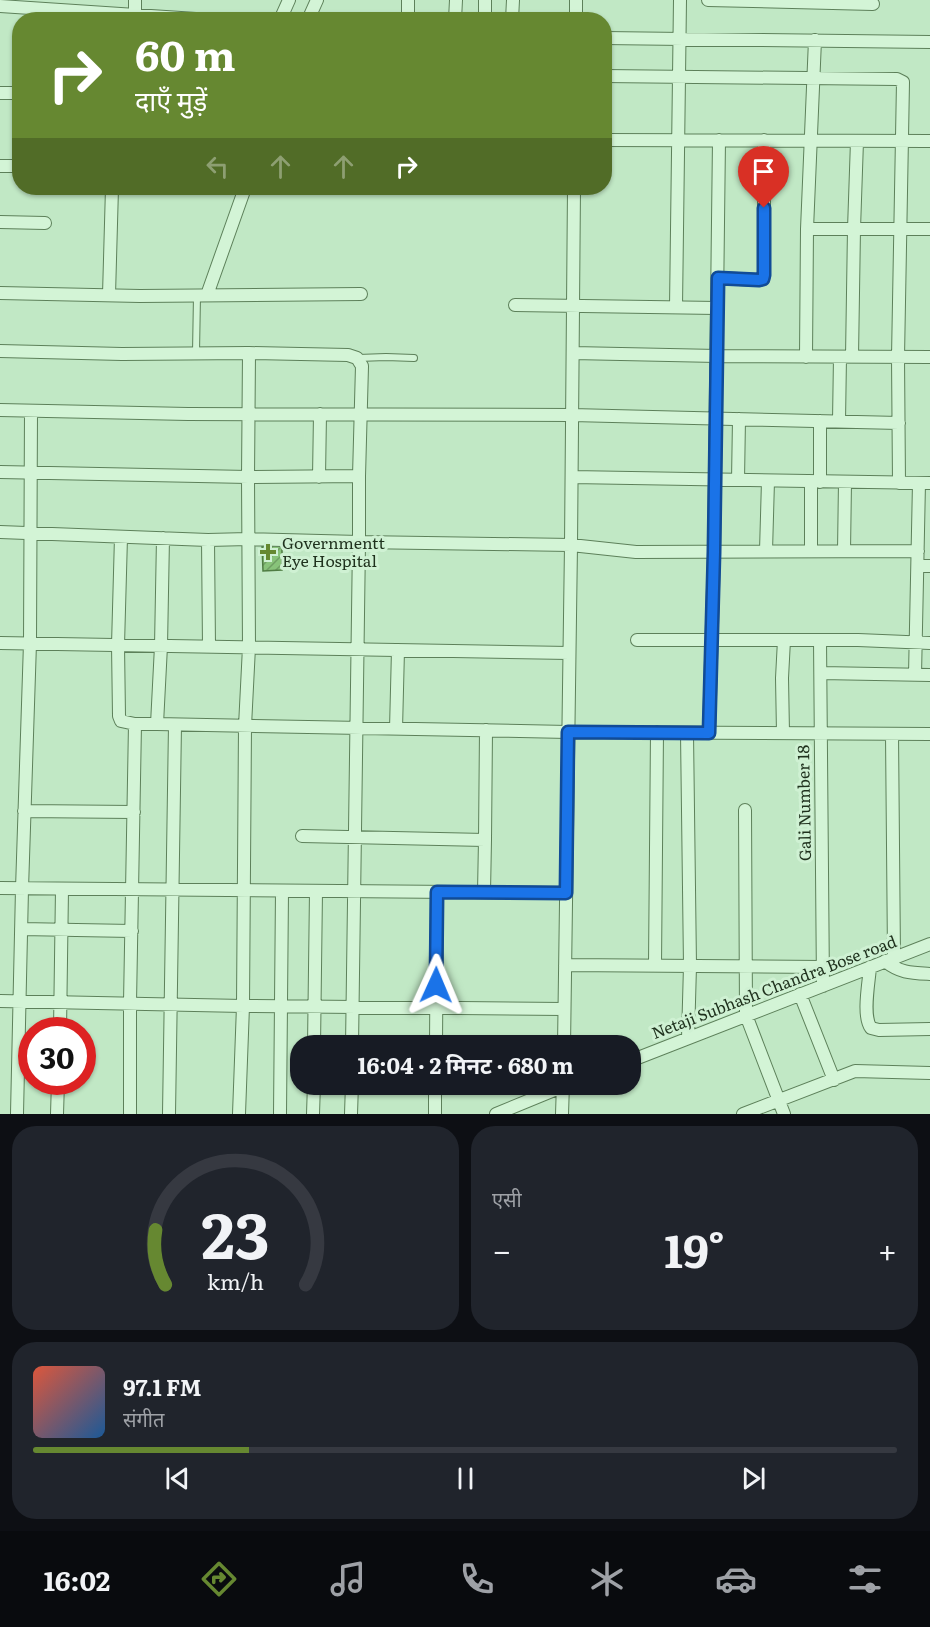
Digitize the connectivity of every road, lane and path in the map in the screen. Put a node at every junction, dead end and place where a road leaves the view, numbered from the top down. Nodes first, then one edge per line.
1 (680, 0) edge
2 (708, 0) edge
3 (34, 4) edge
4 (873, 4) dead end
5 (0, 6) edge
6 (57, 12) edge
7 (612, 38) edge
8 (679, 38) junction
9 (814, 40) junction
10 (930, 42) edge
11 (612, 76) edge
12 (679, 77) junction
13 (813, 78) junction
14 (612, 140) edge
15 (678, 140) junction
16 (719, 140) junction
17 (764, 140) junction
18 (810, 141) junction
19 (857, 141) junction
20 (901, 141) junction
21 (930, 141) edge
22 (111, 195) edge
23 (242, 195) edge
24 (574, 195) edge
25 (0, 222) edge
26 (45, 223) dead end
27 (900, 228) junction
28 (807, 229) junction
29 (854, 229) junction
30 (930, 229) edge
31 (718, 278) junction
32 (0, 293) edge
33 (361, 294) dead end
34 (108, 295) junction
35 (202, 295) junction
36 (515, 305) dead end
37 (573, 306) junction
38 (676, 307) junction
39 (717, 308) junction
40 (0, 351) edge
41 (196, 353) junction
42 (249, 353) junction
43 (573, 353) junction
44 (717, 357) junction
45 (806, 357) junction
46 (846, 357) junction
47 (898, 357) junction
48 (930, 357) edge
49 (357, 358) junction
50 (414, 358) dead end
51 (0, 410) edge
52 (31, 411) junction
53 (248, 414) junction
54 (320, 414) junction
55 (361, 414) junction
56 (572, 415) junction
57 (716, 419) junction
58 (739, 419) junction
59 (820, 421) junction
60 (839, 421) junction
61 (899, 423) junction
62 (0, 472) edge
63 (31, 473) junction
64 (358, 476) junction
65 (248, 477) junction
66 (319, 477) junction
67 (572, 477) junction
68 (714, 480) junction
69 (738, 480) junction
70 (768, 481) junction
71 (816, 482) junction
72 (845, 482) junction
73 (899, 483) junction
74 (925, 483) edge
75 (924, 530) edge
76 (0, 532) edge
77 (31, 533) junction
78 (121, 537) junction
79 (163, 538) junction
80 (248, 538) junction
81 (208, 540) junction
82 (359, 542) junction
83 (571, 545) junction
84 (811, 550) junction
85 (766, 551) junction
86 (844, 551) junction
87 (918, 551) junction
88 (714, 552) junction
89 (924, 566) edge
90 (637, 640) dead end
91 (710, 640) junction
92 (784, 640) junction
93 (820, 640) junction
94 (0, 643) edge
95 (30, 643) junction
96 (916, 643) junction
97 (930, 643) edge
98 (118, 645) junction
99 (160, 646) junction
100 (209, 646) junction
101 (249, 647) junction
102 (357, 649) junction
103 (398, 650) junction
104 (569, 653) junction
105 (821, 673) junction
106 (915, 675) junction
107 (930, 675) edge
108 (135, 724) junction
109 (157, 724) junction
110 (175, 725) junction
111 (245, 726) junction
112 (356, 728) junction
113 (396, 729) junction
114 (486, 730) junction
115 (568, 732) junction
116 (657, 732) junction
117 (687, 733) junction
118 (709, 733) junction
119 (783, 733) junction
120 (820, 734) junction
121 (892, 734) junction
122 (930, 734) edge
123 (745, 810) dead end
124 (24, 811) junction
125 (134, 812) junction
126 (302, 836) dead end
127 (355, 836) junction
128 (484, 840) junction
129 (0, 888) edge
130 (22, 888) junction
131 (62, 889) junction
132 (133, 890) junction
133 (173, 890) junction
134 (244, 890) junction
135 (282, 891) junction
136 (316, 891) junction
137 (354, 891) junction
138 (437, 892) junction
139 (484, 892) junction
140 (566, 893) junction
141 (21, 929) junction
142 (62, 930) junction
143 (132, 932) junction
144 (930, 944) edge
145 (890, 959) junction
146 (564, 964) junction
147 (655, 965) junction
148 (690, 966) junction
149 (745, 966) junction
150 (822, 967) junction
151 (870, 967) junction
152 (930, 974) edge
153 (823, 986) junction
154 (801, 994) junction
155 (0, 1001) edge
156 (20, 1001) junction
157 (60, 1002) junction
158 (130, 1004) junction
159 (170, 1004) junction
160 (243, 1006) junction
161 (280, 1006) junction
162 (315, 1007) junction
163 (352, 1007) junction
164 (436, 1008) junction
165 (564, 1009) junction
166 (746, 1015) junction
167 (60, 1017) edge
168 (930, 1029) edge
169 (314, 1035) edge
170 (352, 1035) edge
171 (436, 1035) edge
172 (564, 1035) edge
173 (688, 1038) junction
174 (641, 1057) edge
175 (930, 1073) edge
176 (834, 1080) junction
177 (58, 1095) edge
178 (314, 1095) edge
179 (352, 1095) edge
180 (435, 1095) edge
181 (541, 1095) edge
182 (564, 1095) edge
183 (778, 1100) junction
184 (17, 1114) edge
185 (57, 1114) edge
186 (130, 1114) edge
187 (169, 1114) edge
188 (239, 1114) edge
189 (280, 1114) edge
190 (313, 1114) edge
191 (351, 1114) edge
192 (435, 1114) edge
193 (496, 1114) edge
194 (562, 1114) edge
195 (743, 1114) edge
196 (784, 1114) edge

1 - 8 street
2 - 4 street
3 - 5 street
3 - 6 street
7 - 8 street
8 - 9 street
8 - 12 street
9 - 10 street
9 - 13 street
11 - 12 street
12 - 13 street
12 - 15 street
13 - 18 street
13 - 20 street
14 - 15 street
15 - 16 street
15 - 38 street
16 - 17 street
16 - 31 street
17 - 18 street
17 - 31 street
18 - 19 street
18 - 28 street
19 - 20 street
19 - 29 street
20 - 21 street
20 - 27 street
22 - 34 street
23 - 35 street
24 - 37 street
25 - 26 street
27 - 29 street
27 - 30 street
27 - 47 street
28 - 29 street
28 - 45 street
29 - 46 street
31 - 39 street
32 - 34 street
33 - 35 street
34 - 35 street
35 - 41 lane
36 - 37 street
37 - 38 street
37 - 43 street
38 - 39 street
39 - 44 street
40 - 41 street
41 - 42 street
42 - 49 street
42 - 53 street
43 - 44 street
43 - 56 street
44 - 45 street
44 - 57 street
45 - 46 street
46 - 47 street
46 - 60 street
47 - 48 street
47 - 61 street
49 - 50 lane
49 - 55 street
51 - 52 street
52 - 53 street
52 - 63 street
53 - 54 street
53 - 65 street
54 - 55 street
54 - 66 street
55 - 56 street
55 - 64 street
56 - 57 street
56 - 67 street
57 - 58 street
57 - 68 street
58 - 59 street
58 - 69 street
59 - 60 street
59 - 71 street
60 - 61 street
61 - 73 street
62 - 63 street
63 - 65 street
63 - 77 street
64 - 66 street
64 - 82 street
65 - 66 street
65 - 80 street
67 - 68 street
67 - 83 street
68 - 69 street
68 - 88 street
69 - 70 street
70 - 71 street
70 - 85 street
71 - 72 street
71 - 84 street
72 - 73 street
72 - 86 street
73 - 74 street
74 - 75 street
75 - 87 street
76 - 77 street
77 - 78 street
77 - 95 street
78 - 79 street
78 - 98 street
79 - 81 street
79 - 99 street
80 - 81 street
80 - 82 street
80 - 101 street
81 - 100 street
82 - 83 street
82 - 102 street
83 - 88 street
83 - 104 street
84 - 85 street
84 - 86 street
85 - 88 street
86 - 87 street
87 - 89 street
88 - 91 street
89 - 96 street
90 - 91 street
91 - 92 street
91 - 118 street
92 - 93 street
92 - 119 street
93 - 96 street
93 - 105 street, Gali Number 18
94 - 95 street
95 - 98 street
95 - 124 street
96 - 97 street
96 - 106 street
98 - 99 street
98 - 108 street
99 - 100 street
99 - 109 street
100 - 101 street
101 - 102 street
101 - 111 street
102 - 103 street
102 - 112 street
103 - 104 street
103 - 113 street
104 - 115 street
105 - 106 street
105 - 120 street, Gali Number 18
106 - 107 street
108 - 109 street
108 - 125 street
109 - 110 street
110 - 111 street
110 - 133 street
111 - 112 street
111 - 134 street
112 - 113 street
112 - 127 street
113 - 114 street
114 - 115 street
114 - 128 street
115 - 116 street
115 - 140 street
116 - 117 street
116 - 147 street
117 - 118 street
117 - 148 street
118 - 119 street
119 - 120 street
120 - 121 street
120 - 150 street, Gali Number 18
121 - 122 street
121 - 145 street
123 - 149 street
124 - 125 street
124 - 130 street
125 - 132 street
126 - 127 street
127 - 128 street
127 - 137 street
128 - 139 street
129 - 130 street
130 - 131 street
130 - 141 street
131 - 132 street
131 - 142 street
132 - 133 street
132 - 143 street
133 - 134 street
133 - 159 street
134 - 135 street
134 - 160 street
135 - 136 street
135 - 161 street
136 - 137 street
136 - 162 street
137 - 138 street
137 - 163 street
138 - 139 street
138 - 164 street
139 - 140 street
140 - 146 street
141 - 142 street
141 - 156 street
142 - 143 street
142 - 157 street
143 - 158 street
144 - 145 street, Netaji Subhash Chandra Bose road
145 - 151 street, Netaji Subhash Chandra Bose road
145 - 152 street
146 - 147 street
146 - 165 street
147 - 148 street
148 - 149 street
148 - 173 street
149 - 150 street
149 - 166 street
150 - 153 street, Gali Number 18
151 - 153 street, Netaji Subhash Chandra Bose road
151 - 168 street
153 - 154 street, Netaji Subhash Chandra Bose road
154 - 166 street, Netaji Subhash Chandra Bose road
154 - 176 street
155 - 156 street
156 - 157 street
156 - 184 street
157 - 158 street
157 - 167 street
158 - 159 street
158 - 186 street
159 - 160 street
159 - 187 street
160 - 161 street
160 - 188 street
161 - 162 street
161 - 189 street
162 - 163 street
162 - 169 street
163 - 164 street
163 - 170 street
164 - 165 street
164 - 171 street
165 - 172 street
166 - 173 street, Netaji Subhash Chandra Bose road
166 - 183 street
173 - 174 street, Netaji Subhash Chandra Bose road
175 - 176 street
176 - 183 street
177 - 185 street
178 - 190 street
179 - 191 street
180 - 192 street
181 - 193 street
182 - 194 street
183 - 195 street
183 - 196 street

